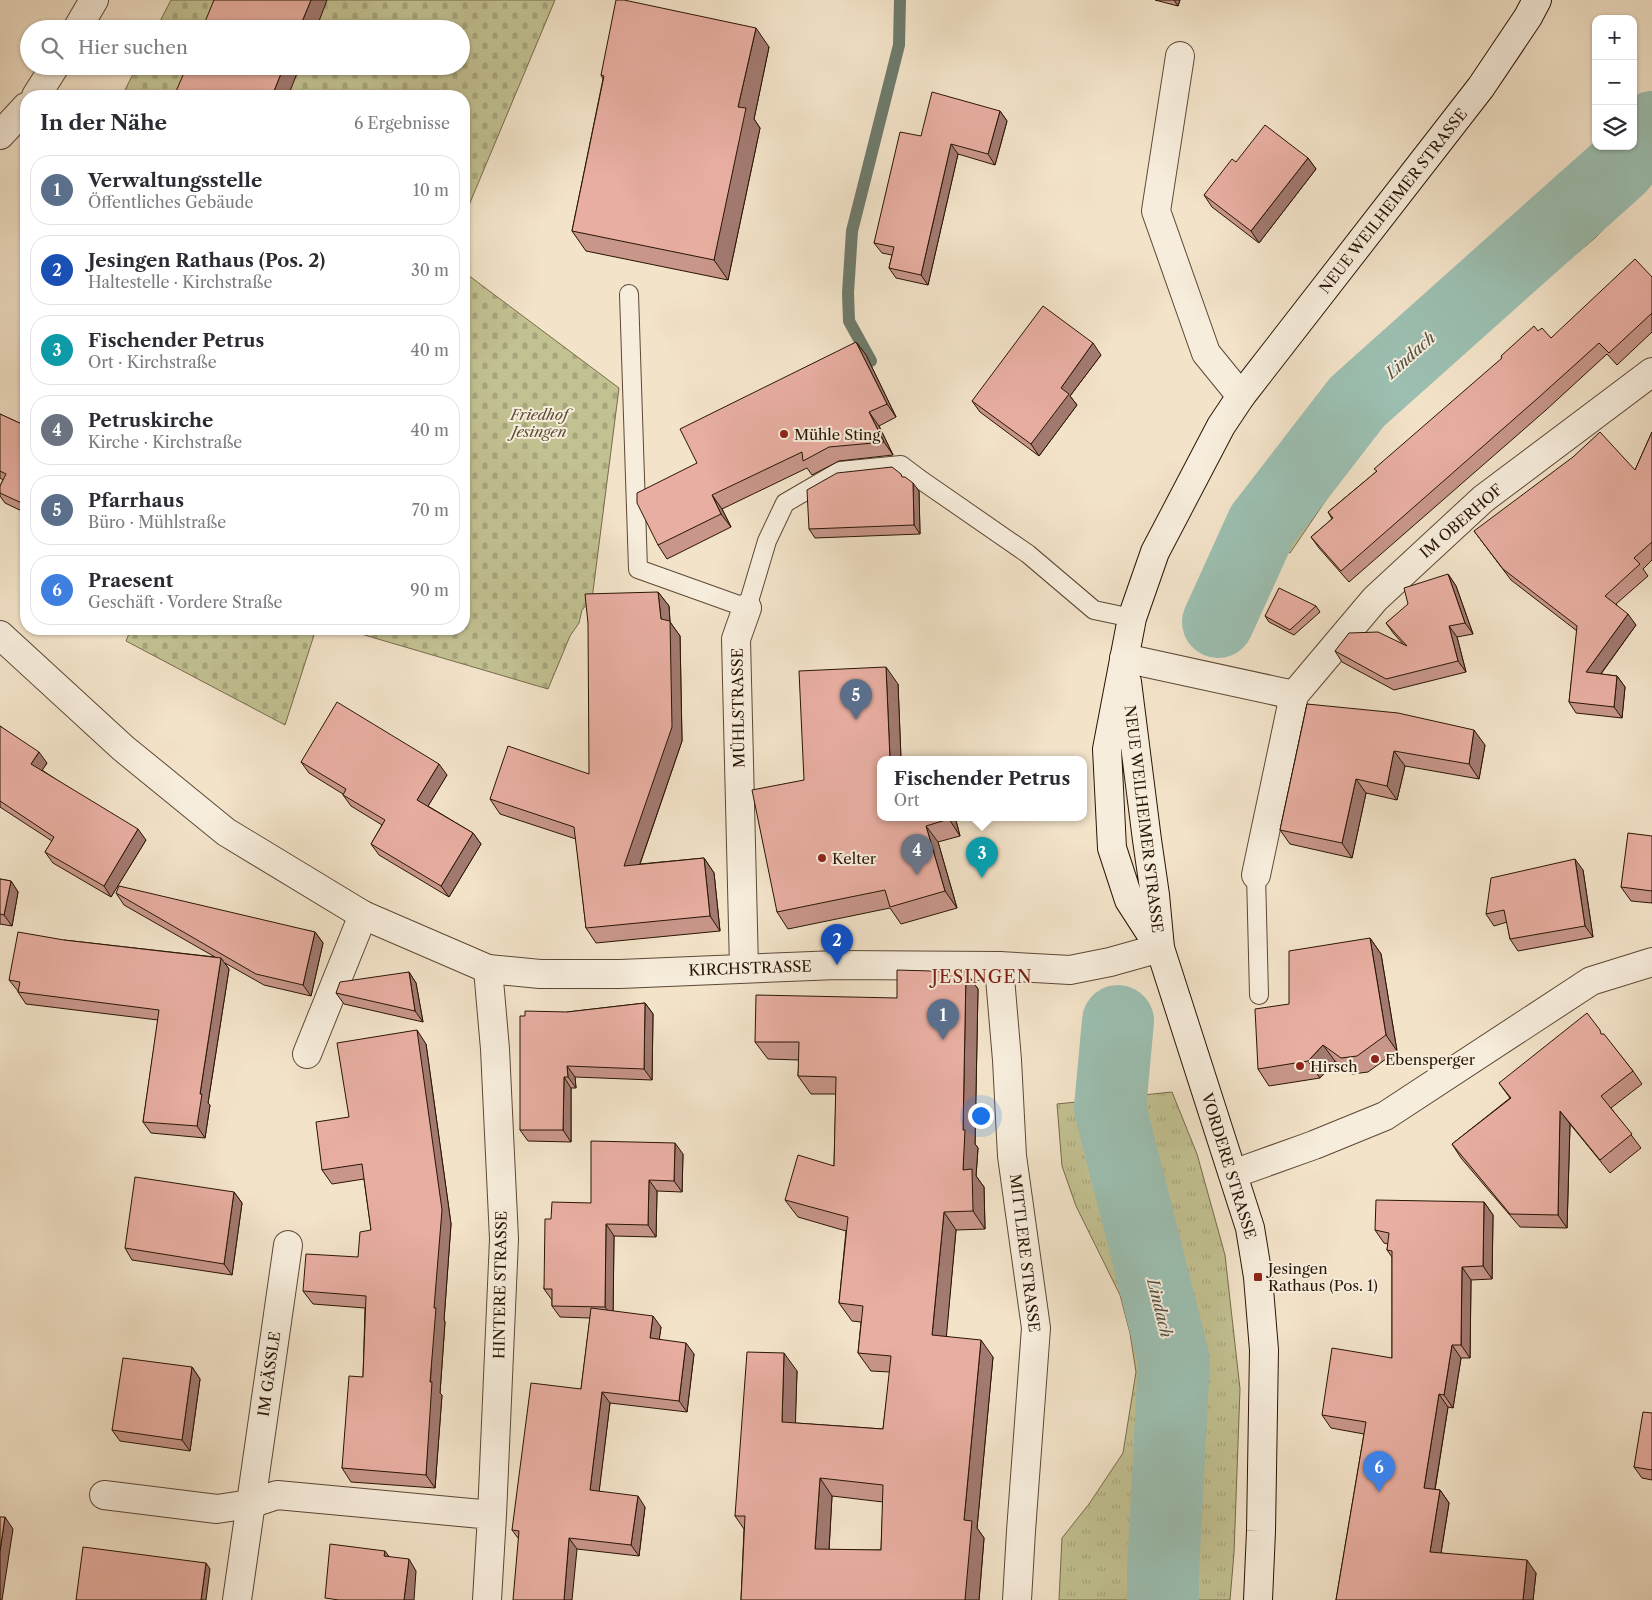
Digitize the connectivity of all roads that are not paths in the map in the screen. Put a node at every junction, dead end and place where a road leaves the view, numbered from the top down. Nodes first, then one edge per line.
1 (94, 0) edge
2 (1537, 0) edge
3 (82, 20) edge
4 (1180, 56) dead end
5 (49, 75) edge
6 (40, 90) edge
7 (20, 113) edge
8 (0, 135) edge
9 (629, 294) dead end
10 (1652, 372) edge
11 (1241, 396) junction
12 (747, 608) junction
13 (1132, 618) junction
14 (0, 635) edge
15 (1124, 658) junction
16 (1294, 695) junction
17 (1256, 875) joint
18 (363, 916) junction
19 (1160, 948) junction
20 (1652, 962) edge
21 (999, 966) junction
22 (744, 968) junction
23 (488, 969) junction
24 (1259, 995) dead end
25 (307, 1054) dead end
26 (1233, 1174) junction
27 (288, 1245) dead end
28 (104, 1495) dead end
29 (250, 1504) junction
30 (492, 1515) junction
31 (237, 1600) edge
32 (487, 1600) edge
33 (1017, 1600) edge
34 (1258, 1600) edge

1 - 3 street
2 - 11 street, NEUE WEILHEIMER STRASSE
4 - 11 street
5 - 6 street
7 - 8 street
9 - 12 lane
10 - 16 street, IM OBERHOF
11 - 13 street, NEUE WEILHEIMER STRASSE
12 - 13 lane, MÜHLSTRASSE
12 - 22 street, MÜHLSTRASSE
13 - 15 street, NEUE WEILHEIMER STRASSE
14 - 18 street, KIRCHSTRASSE
15 - 16 street
15 - 19 street, NEUE WEILHEIMER STRASSE
15 - 19 street, NEUE WEILHEIMER STRASSE
16 - 17 street, IM OBERHOF
17 - 24 lane
18 - 23 street, KIRCHSTRASSE
18 - 25 street
19 - 21 street, KIRCHSTRASSE
19 - 26 street, VORDERE STRASSE
20 - 26 street
21 - 22 street, KIRCHSTRASSE
21 - 33 street, MITTLERE STRASSE
22 - 23 street, KIRCHSTRASSE
23 - 30 street, HINTERE STRASSE
26 - 34 street, VORDERE STRASSE
27 - 29 street, IM GÄSSLE
28 - 29 street
29 - 30 street
29 - 31 street, IM GÄSSLE
30 - 32 street, HINTERE STRASSE

